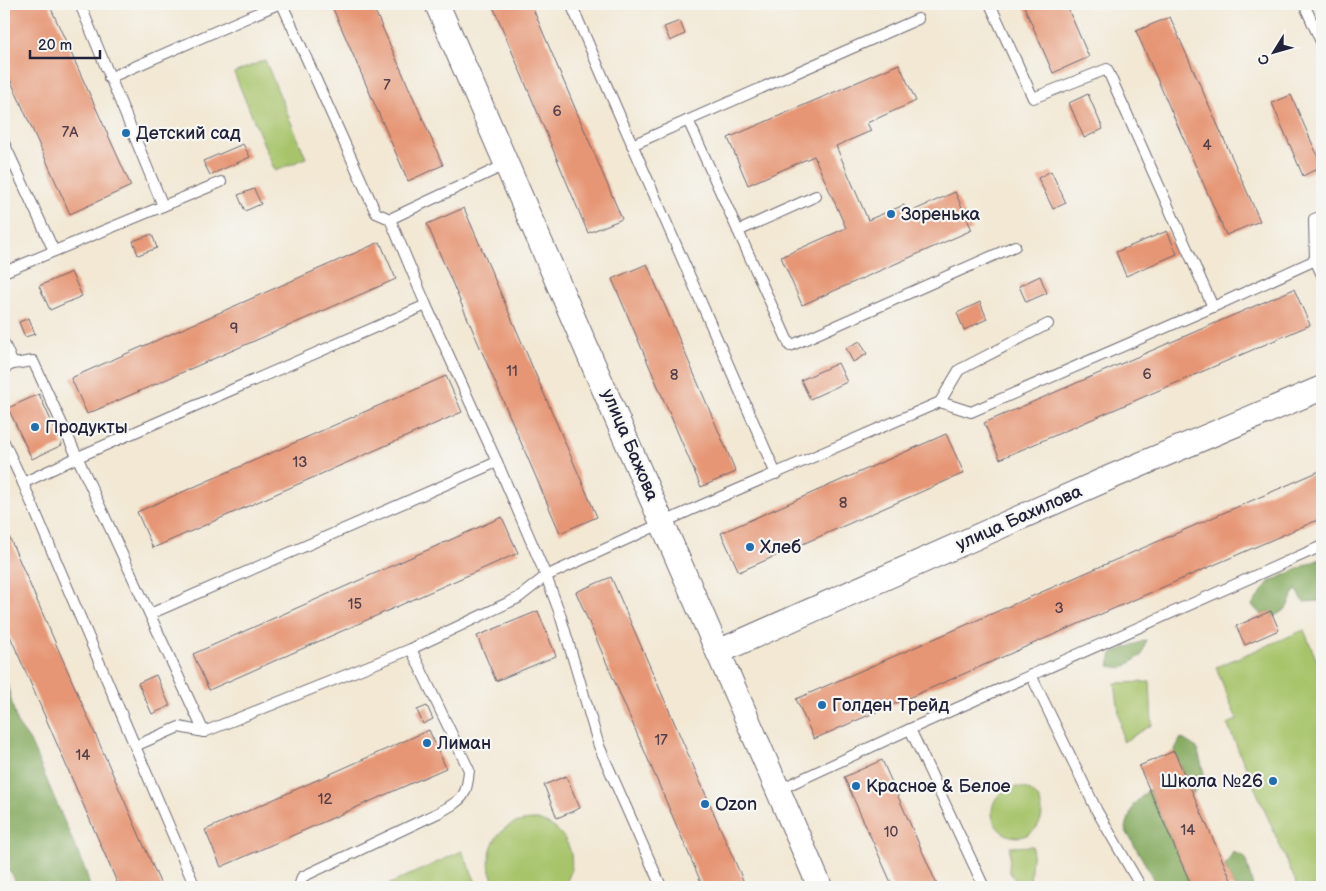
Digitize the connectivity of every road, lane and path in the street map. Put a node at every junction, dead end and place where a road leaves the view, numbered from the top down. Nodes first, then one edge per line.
1 (80, 4) edge
2 (278, 4) edge
3 (282, 4) edge
4 (438, 4) edge
5 (571, 4) edge
6 (990, 4) edge
7 (1304, 4) edge
8 (918, 19) dead end
9 (1322, 44) edge
10 (109, 78) junction
11 (688, 120) junction
12 (4, 143) edge
13 (632, 145) junction
14 (508, 164) junction
15 (221, 182) dead end
16 (816, 196) dead end
17 (163, 206) junction
18 (1322, 216) edge
19 (390, 219) junction
20 (738, 231) junction
21 (1014, 246) dead end
22 (54, 251) junction
23 (1319, 259) edge
24 (4, 272) edge
25 (1322, 275) edge
26 (426, 305) junction
27 (1213, 307) junction
28 (1048, 324) dead end
29 (4, 343) edge
30 (8, 366) edge
31 (1322, 388) edge
32 (940, 402) junction
33 (4, 442) edge
34 (78, 457) junction
35 (498, 462) junction
36 (776, 474) junction
37 (23, 483) junction
38 (664, 522) junction
39 (1322, 546) edge
40 (546, 576) junction
41 (150, 614) junction
42 (411, 649) junction
43 (718, 652) junction
44 (1031, 675) junction
45 (910, 729) junction
46 (204, 732) junction
47 (135, 746) junction
48 (778, 790) junction
49 (195, 887) edge
50 (299, 887) edge
51 (659, 887) edge
52 (820, 887) edge
53 (984, 887) edge
54 (1141, 887) edge

1 - 10 lane
2 - 10 lane
3 - 19 lane
4 - 14 street, улица Бажова
5 - 13 lane
6 - 27 lane
7 - 9 lane
8 - 11 lane
10 - 17 lane
11 - 13 lane
11 - 20 lane
12 - 22 lane
13 - 36 lane
14 - 19 lane
14 - 38 street, улица Бажова
15 - 17 lane
16 - 20 lane
17 - 22 lane
18 - 23 lane
19 - 26 lane
20 - 21 lane
22 - 24 lane
23 - 25 lane
23 - 27 lane
26 - 34 lane
26 - 35 lane
27 - 32 lane
28 - 32 lane
29 - 30 lane
30 - 34 lane
31 - 43 street, улица Бахилова
32 - 36 lane
33 - 37 lane
34 - 37 lane
34 - 41 lane
35 - 40 lane
35 - 41 lane
36 - 38 lane
37 - 47 lane
38 - 40 lane
38 - 43 street, улица Бажова
39 - 44 lane
40 - 42 lane
40 - 51 lane
41 - 46 lane
42 - 46 lane
42 - 50 lane
43 - 48 street, улица Бажова
44 - 45 lane
44 - 54 lane
45 - 48 lane
45 - 53 lane
46 - 47 lane
47 - 49 lane
48 - 52 street, улица Бажова

